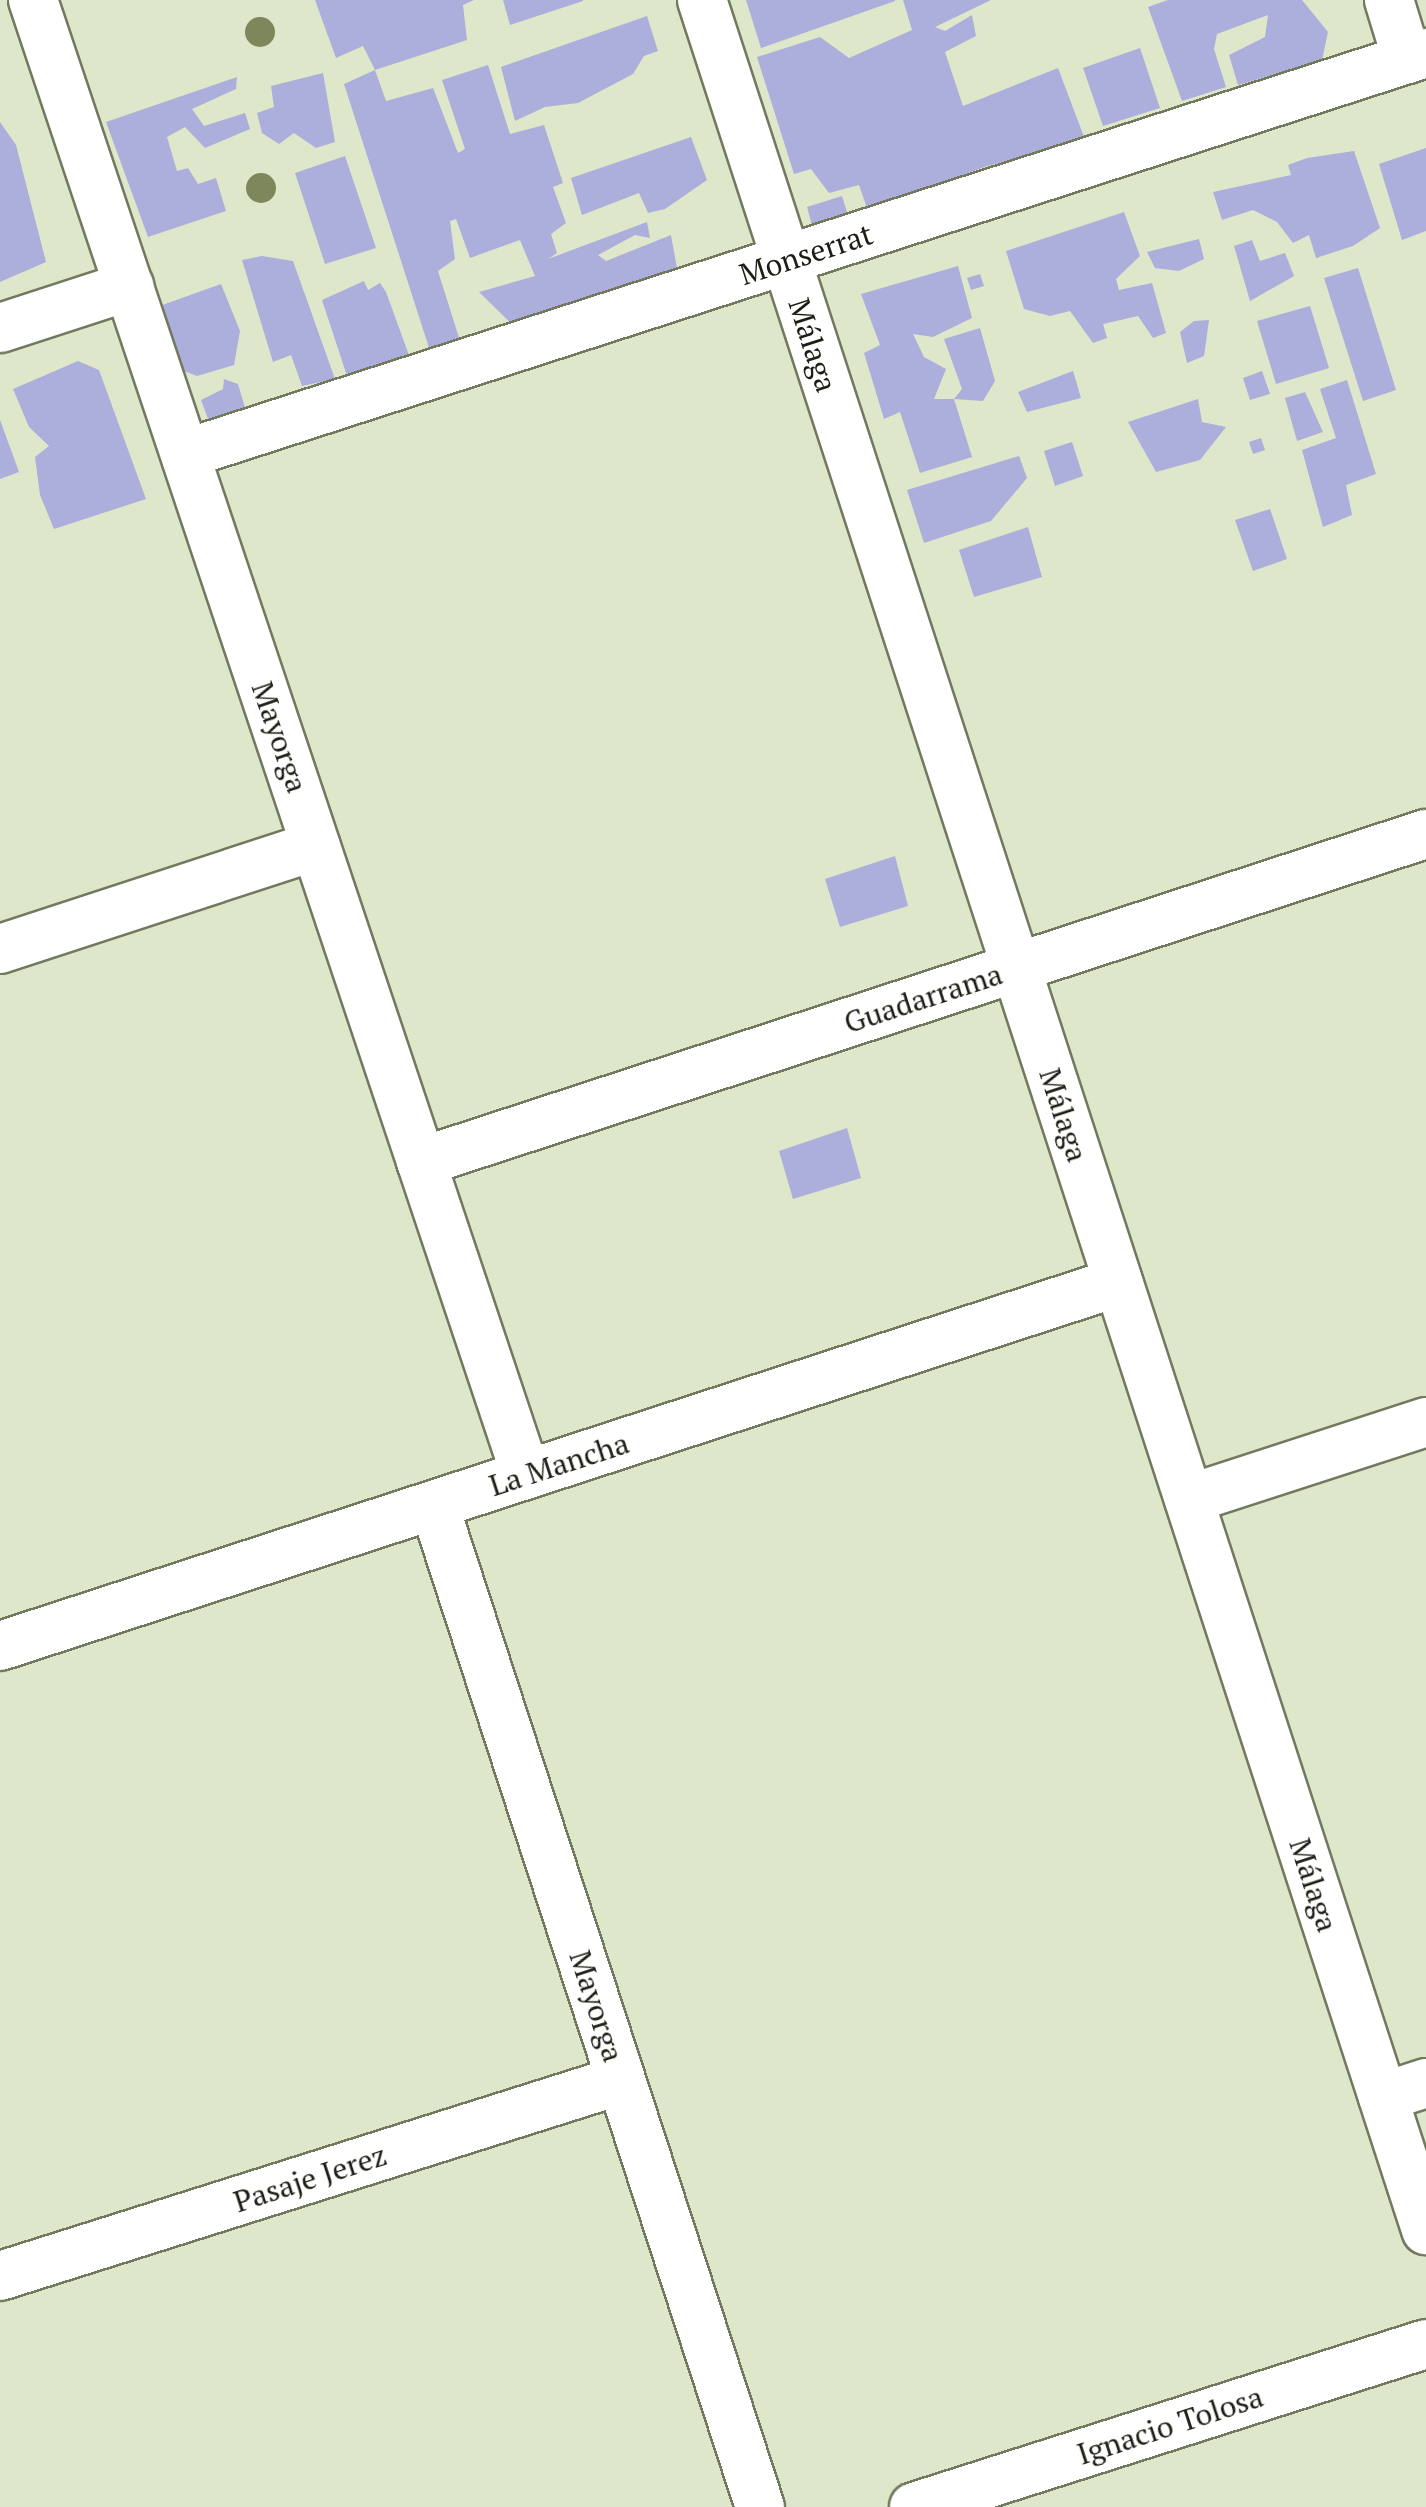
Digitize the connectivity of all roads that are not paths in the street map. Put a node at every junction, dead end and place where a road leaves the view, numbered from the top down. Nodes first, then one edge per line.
1 (33, 0) edge
2 (702, 0) edge
3 (1389, 0) edge
4 (1417, 56) edge
5 (786, 260) junction
6 (129, 286) junction
7 (0, 328) edge
8 (185, 454) junction
9 (1426, 834) edge
10 (316, 846) junction
11 (0, 949) edge
12 (1016, 968) junction
13 (421, 1162) junction
14 (1118, 1282) junction
15 (1426, 1422) edge
16 (526, 1475) junction
17 (1189, 1499) junction
18 (434, 1504) junction
19 (0, 1646) edge
20 (621, 2080) junction
21 (1404, 2090) edge
22 (1426, 2230) edge
23 (0, 2276) edge
24 (1426, 2344) edge
25 (760, 2507) edge
26 (914, 2507) edge

1 - 6 street, Mayorga
2 - 5 street, Málaga
3 - 4 street
4 - 5 street, Monserrat
5 - 8 street, Monserrat
5 - 12 street, Málaga
6 - 7 street
6 - 8 street, Mayorga
8 - 10 street, Mayorga
9 - 12 street, Guadarrama
10 - 11 street
10 - 13 street, Mayorga
12 - 13 street, Guadarrama
12 - 14 street, Málaga
13 - 16 street, Mayorga
14 - 16 street, La Mancha
14 - 17 street, Málaga
15 - 17 street
16 - 18 street, La Mancha
17 - 21 street, Málaga
18 - 19 street, La Mancha
18 - 20 street, Mayorga
20 - 23 street, Pasaje Jerez
20 - 25 street, Mayorga
21 - 22 street, Málaga
24 - 26 street, Ignacio Tolosa

